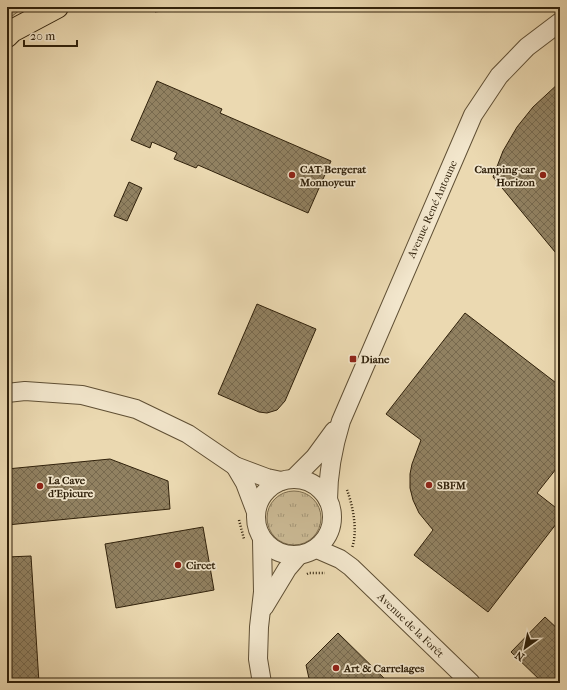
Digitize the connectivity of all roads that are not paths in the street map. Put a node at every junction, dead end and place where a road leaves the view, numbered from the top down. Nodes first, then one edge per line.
1 (57, 7) edge
2 (560, 22) edge
3 (7, 36) edge
4 (7, 393) edge
5 (341, 420) junction
6 (235, 466) junction
7 (287, 480) junction
8 (328, 500) junction
9 (256, 512) junction
10 (331, 530) junction
11 (254, 542) junction
12 (317, 549) junction
13 (299, 555) junction
14 (351, 559) junction
15 (261, 611) junction
16 (262, 683) edge
17 (471, 683) edge

1 - 3 highway
2 - 5 street, Avenue René Antoune
4 - 6 street
5 - 7 street, Avenue René Antoune
5 - 8 street, Avenue René Antoune
6 - 7 street
6 - 9 street
7 - 8 street
7 - 9 street
8 - 10 street
9 - 11 street
10 - 12 street
10 - 14 street, Avenue de la Forêt
11 - 13 street
11 - 15 street
12 - 13 street
12 - 14 street, Avenue de la Forêt
13 - 15 street
14 - 17 street, Avenue de la Forêt
15 - 16 street

